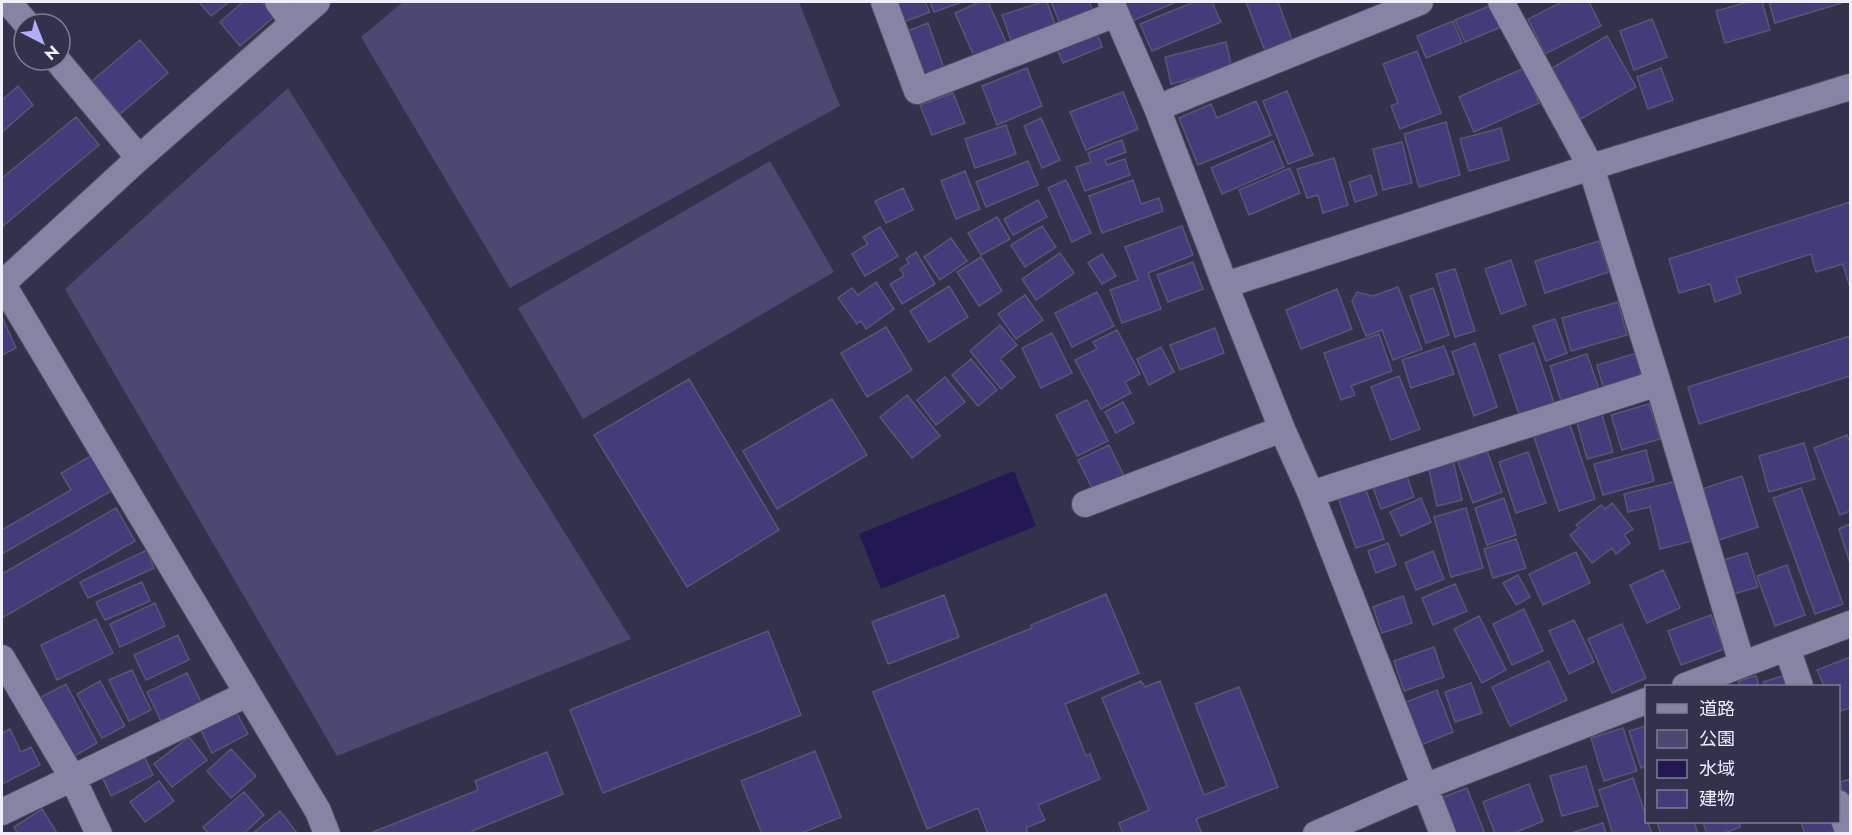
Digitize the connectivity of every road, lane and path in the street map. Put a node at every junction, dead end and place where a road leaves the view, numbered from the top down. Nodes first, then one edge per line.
1 (278, 2) edge
2 (317, 2) edge
3 (884, 2) edge
4 (1420, 2) edge
5 (1502, 2) edge
6 (1114, 8) edge
7 (293, 22) junction
8 (67, 72) edge
9 (1851, 87) edge
10 (1157, 108) junction
11 (139, 158) junction
12 (1591, 166) junction
13 (2, 283) edge
14 (1225, 285) junction
15 (1658, 382) junction
16 (1282, 429) junction
17 (1311, 494) junction
18 (1085, 504) dead end
19 (1851, 624) edge
20 (1787, 648) junction
21 (2, 658) edge
22 (1742, 664) junction
23 (1689, 685) edge
24 (1799, 685) edge
25 (247, 694) junction
26 (1645, 702) edge
27 (72, 777) junction
28 (1424, 787) junction
29 (1840, 806) edge
30 (2, 812) edge
31 (99, 834) edge
32 (327, 834) edge
33 (1316, 834) edge
34 (1443, 834) edge
35 (1849, 834) edge

1 - 7 street
2 - 7 street
3 - 6 street
4 - 10 street
5 - 12 street
6 - 10 street
7 - 11 street
8 - 11 street
9 - 12 street
10 - 14 street
11 - 13 street
12 - 14 street
12 - 15 street
13 - 25 street
14 - 16 street
15 - 17 street
15 - 22 street
16 - 17 street
16 - 18 street
17 - 28 street
19 - 20 street
20 - 22 street
20 - 24 street
21 - 27 street
22 - 23 street
25 - 27 street
25 - 32 street
26 - 28 street
27 - 30 street
27 - 31 street
28 - 33 street
28 - 34 street
29 - 35 street

